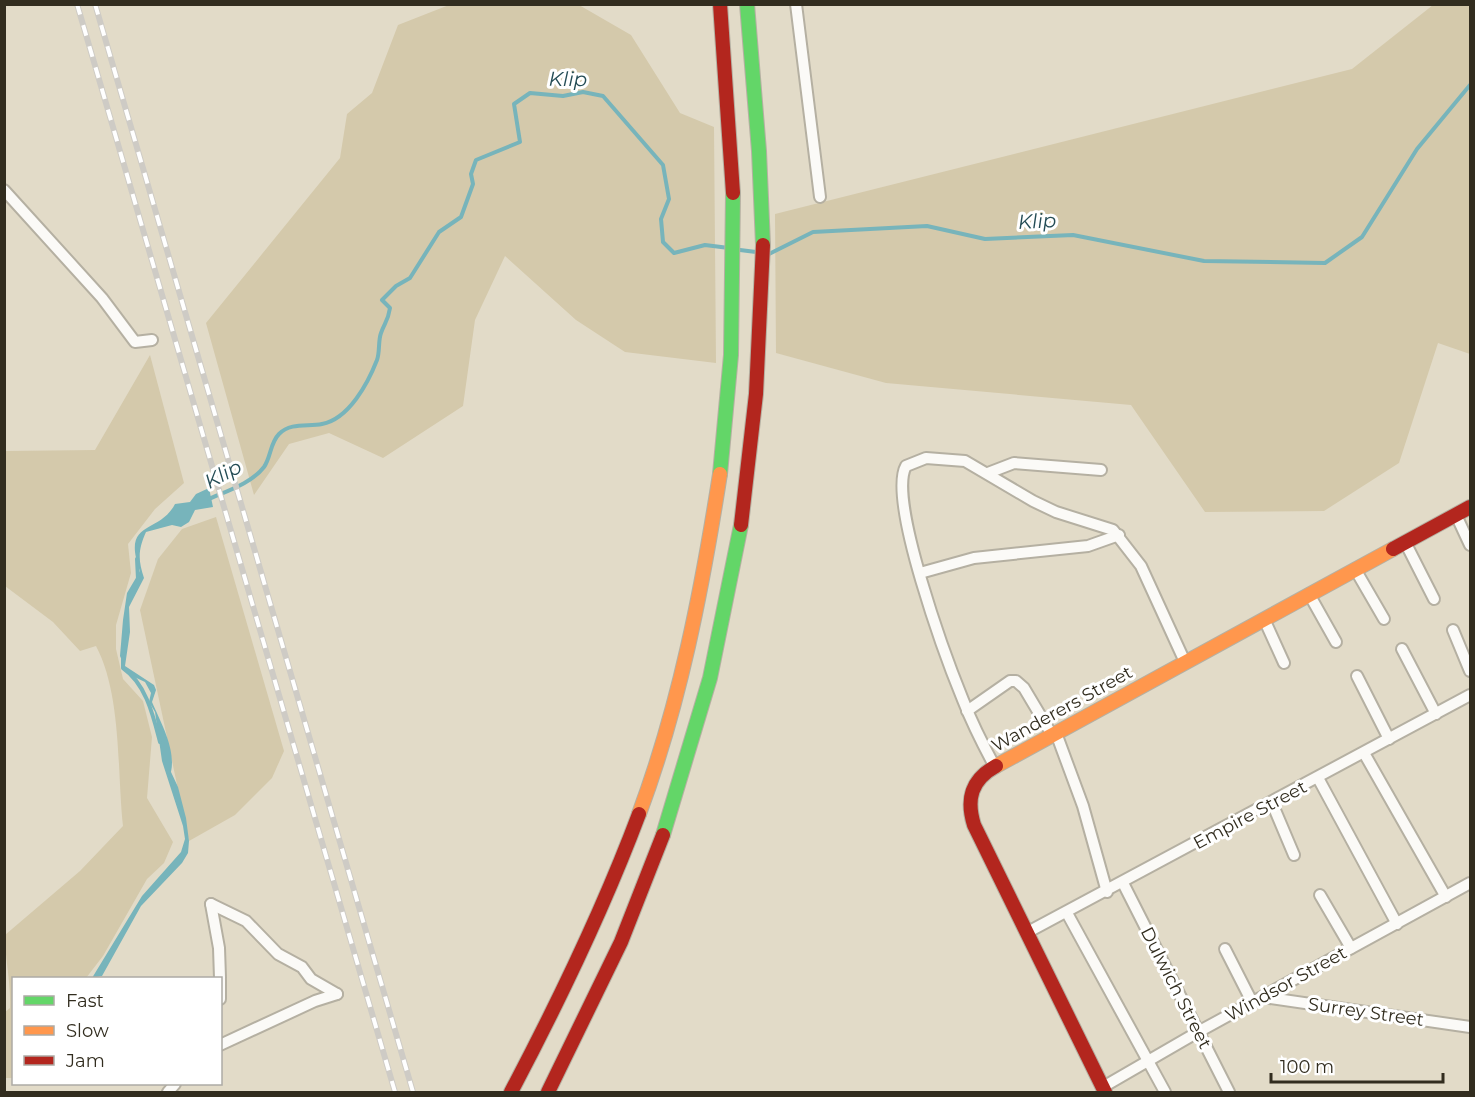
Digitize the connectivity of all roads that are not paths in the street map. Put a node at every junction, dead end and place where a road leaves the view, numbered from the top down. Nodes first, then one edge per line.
1 (720, 4) edge
2 (747, 4) edge
3 (796, 4) edge
4 (4, 190) edge
5 (820, 197) dead end
6 (152, 340) dead end
7 (1101, 470) dead end
8 (988, 473) junction
9 (1470, 507) edge
10 (1456, 515) junction
11 (1119, 535) junction
12 (1405, 542) junction
13 (1470, 545) edge
14 (1355, 569) junction
15 (920, 573) junction
16 (1309, 594) junction
17 (1434, 599) dead end
18 (1264, 619) junction
19 (1384, 619) dead end
20 (1453, 630) dead end
21 (1336, 642) dead end
22 (1402, 649) dead end
23 (1185, 662) junction
24 (1284, 663) dead end
25 (1470, 671) edge
26 (1357, 676) dead end
27 (1470, 695) edge
28 (967, 711) junction
29 (1436, 714) junction
30 (1054, 734) junction
31 (1389, 739) junction
32 (1364, 753) junction
33 (995, 767) junction
34 (1318, 778) junction
35 (1272, 803) junction
36 (1294, 855) dead end
37 (1123, 883) junction
38 (1470, 883) edge
39 (1107, 892) junction
40 (1320, 895) dead end
41 (1446, 897) junction
42 (1067, 913) junction
43 (1396, 924) junction
44 (1028, 932) junction
45 (1351, 948) junction
46 (1225, 949) dead end
47 (220, 977) edge
48 (1257, 1000) junction
49 (1470, 1027) edge
50 (1198, 1032) junction
51 (222, 1045) edge
52 (1149, 1060) junction
53 (1104, 1090) edge
54 (511, 1092) edge
55 (548, 1092) edge
56 (1165, 1092) edge
57 (1229, 1092) edge

1 - 54 main road
2 - 55 main road
3 - 5 street
4 - 6 street
7 - 8 street
8 - 11 street
8 - 15 street
9 - 10 main road, Wanderers Street
10 - 12 main road, Wanderers Street
10 - 13 street
11 - 15 street
11 - 23 street
12 - 14 main road, Wanderers Street
12 - 17 street
14 - 16 main road, Wanderers Street
14 - 19 street
15 - 28 street
16 - 18 main road, Wanderers Street
16 - 21 street
18 - 23 main road, Wanderers Street
18 - 24 street
20 - 25 street
22 - 29 street
23 - 30 main road, Wanderers Street
26 - 31 street
27 - 29 street, Empire Street
28 - 30 street
28 - 33 street
29 - 31 street, Empire Street
30 - 33 main road, Wanderers Street
30 - 39 street
31 - 32 street, Empire Street
32 - 34 street, Empire Street
32 - 41 street
33 - 44 main road, Wanderers Street
34 - 35 street, Empire Street
34 - 43 street
35 - 36 street
35 - 37 street, Empire Street
37 - 39 street, Empire Street
37 - 50 street, Dulwich Street
38 - 41 street, Windsor Street
39 - 42 street, Empire Street
40 - 45 street
41 - 43 street, Windsor Street
42 - 44 street, Empire Street
42 - 52 street
43 - 45 street, Windsor Street
44 - 53 main road, Wanderers Street
45 - 48 street, Windsor Street
46 - 48 street
47 - 51 street
48 - 49 street, Surrey Street
48 - 50 street, Windsor Street
50 - 52 street, Windsor Street
50 - 57 street, Dulwich Street
52 - 53 street, Windsor Street
52 - 56 street

